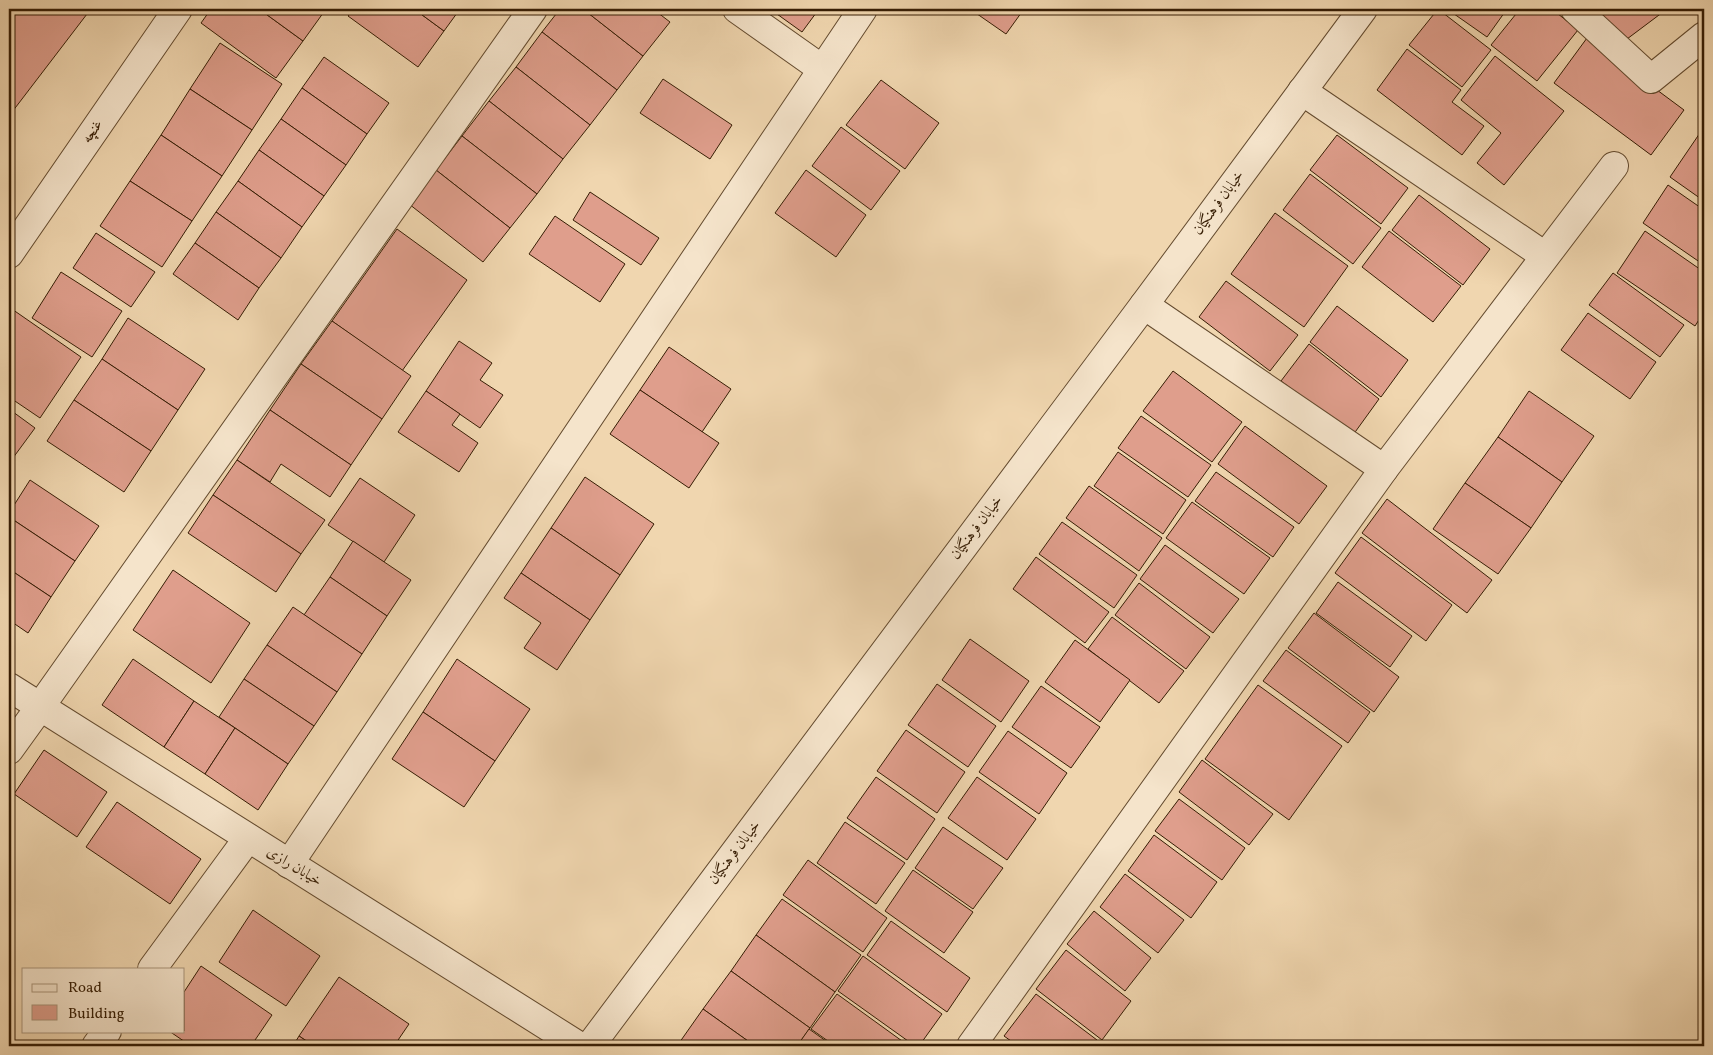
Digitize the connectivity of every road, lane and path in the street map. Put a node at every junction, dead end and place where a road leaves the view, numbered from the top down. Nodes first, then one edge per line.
1 (178, 9) edge
2 (533, 9) edge
3 (737, 9) edge
4 (863, 9) edge
5 (1363, 9) edge
6 (1576, 9) edge
7 (1704, 36) edge
8 (822, 69) junction
9 (1302, 91) junction
10 (1614, 166) dead end
11 (9, 254) edge
12 (1545, 256) junction
13 (1144, 305) junction
14 (1384, 469) junction
15 (9, 687) edge
16 (40, 707) junction
17 (9, 750) edge
18 (248, 838) junction
19 (289, 864) junction
20 (153, 968) edge
21 (106, 1032) edge
22 (96, 1046) edge
23 (579, 1046) edge
24 (590, 1046) edge
25 (971, 1046) edge

1 - 11 street, غنچه
2 - 16 street
3 - 8 street
4 - 8 street
5 - 9 street, خیابان فرهنگیان
6 - 7 street
8 - 19 street
9 - 12 street
9 - 13 street, خیابان فرهنگیان
10 - 12 street
12 - 14 street
13 - 14 street
13 - 24 street, خیابان فرهنگیان
14 - 25 street
15 - 16 street, خیابان رازی
16 - 17 street
16 - 18 street, خیابان رازی
18 - 19 street, خیابان رازی
18 - 20 street
19 - 23 street, خیابان رازی
21 - 22 street

